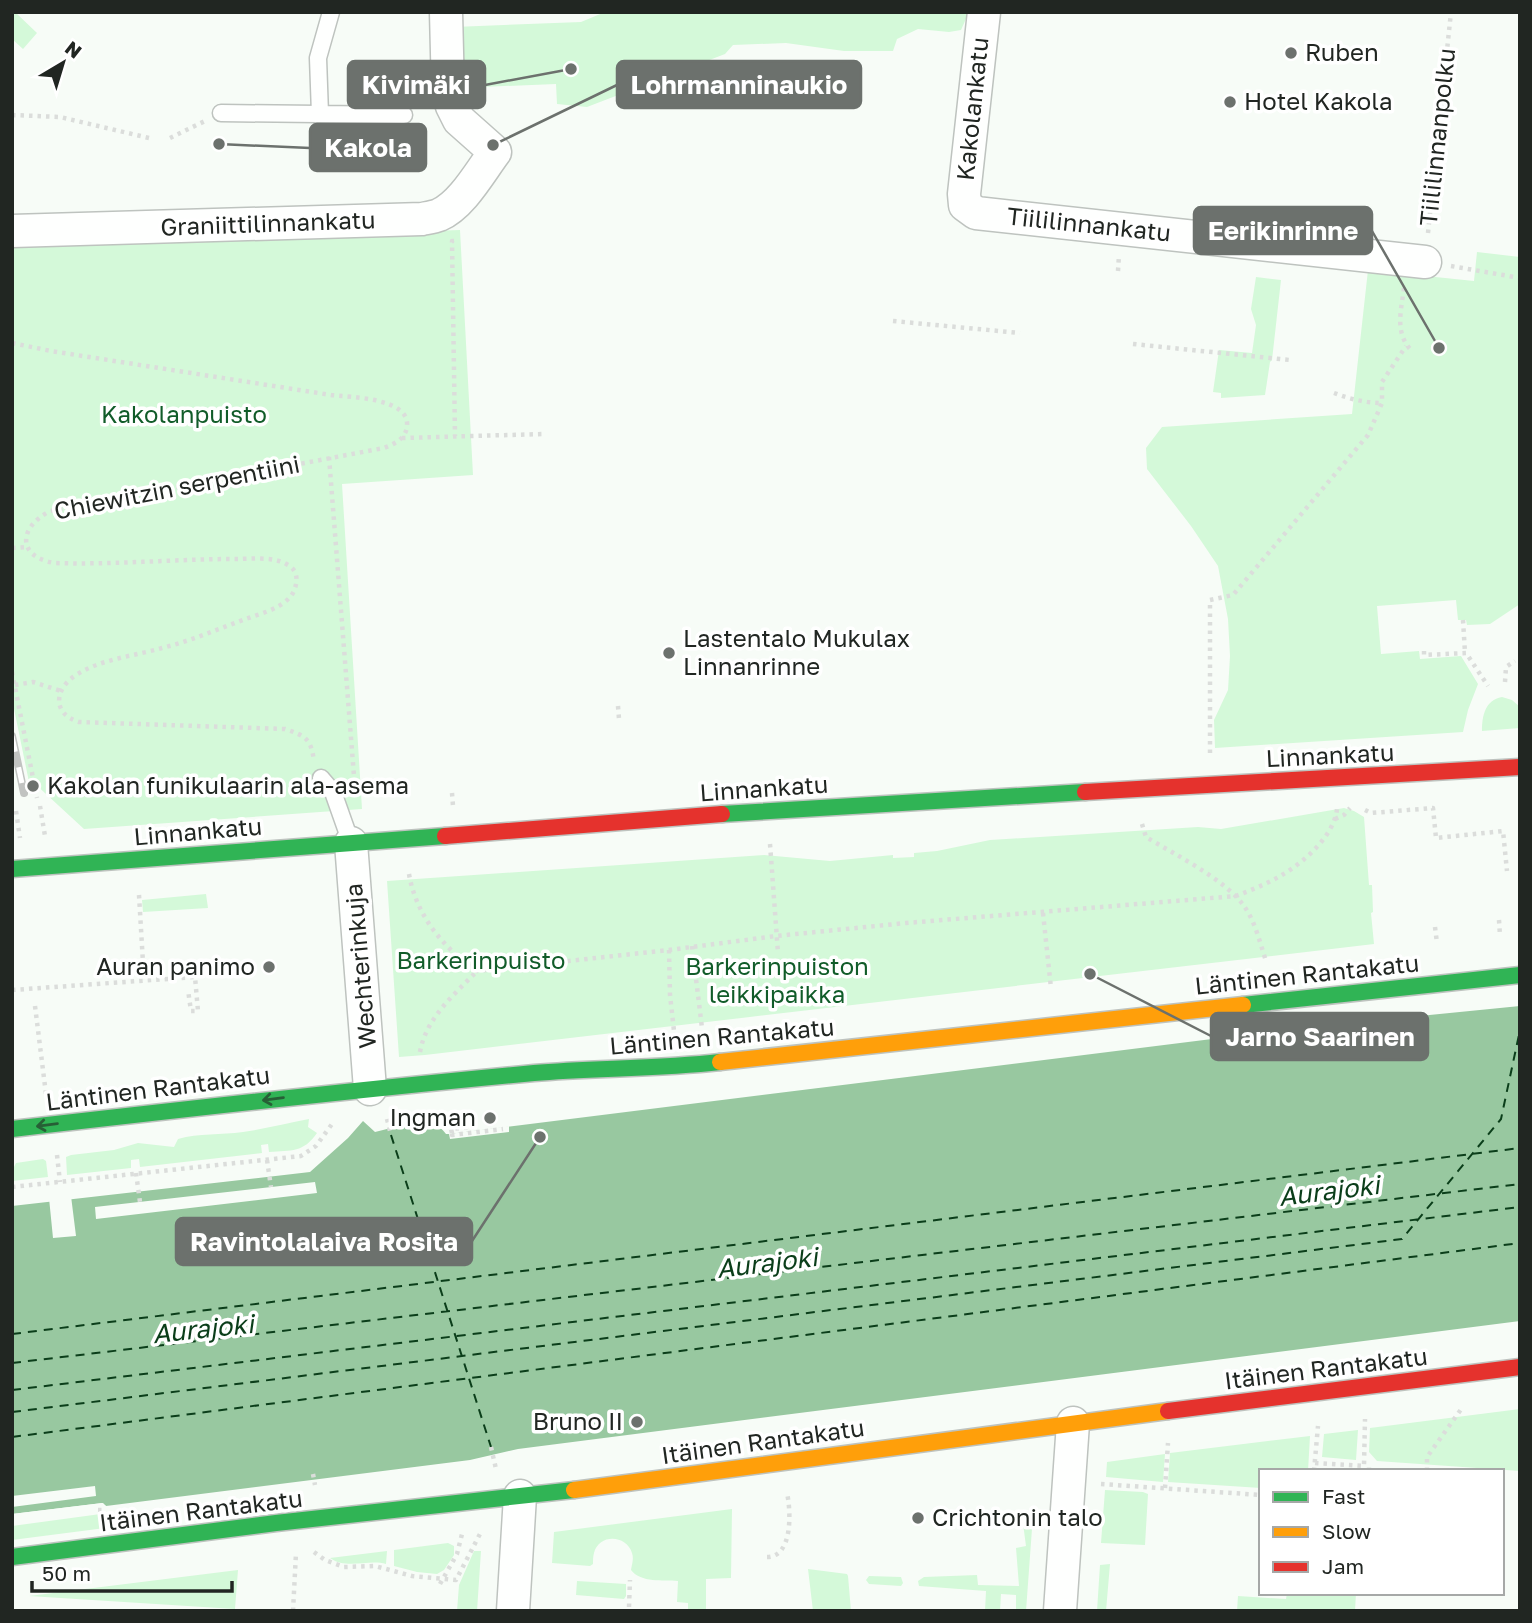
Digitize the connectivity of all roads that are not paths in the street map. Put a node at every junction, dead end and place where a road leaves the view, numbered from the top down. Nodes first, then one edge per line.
1 (331, 12) edge
2 (446, 12) edge
3 (984, 12) edge
4 (221, 113) road end
5 (320, 114) junction
6 (404, 115) dead end
7 (965, 205) joint
8 (12, 232) edge
9 (1424, 262) road end
10 (1520, 767) edge
11 (321, 778) road end
12 (351, 843) junction
13 (12, 870) edge
14 (1520, 975) edge
15 (370, 1089) junction
16 (12, 1129) edge
17 (1520, 1367) edge
18 (1073, 1423) junction
19 (520, 1496) junction
20 (12, 1558) edge
21 (513, 1611) edge
22 (1060, 1611) edge

1 - 5 lane
2 - 8 street, Graniittilinnankatu
3 - 7 street, Kakolankatu
4 - 5 lane
5 - 6 lane
7 - 9 street, Tiililinnankatu
10 - 12 street, Linnankatu
11 - 12 lane
12 - 13 street, Linnankatu
12 - 15 street, Wechterinkuja
14 - 15 street, Läntinen Rantakatu
15 -> 16 street, Läntinen Rantakatu
17 - 18 street, Itäinen Rantakatu
18 - 19 street, Itäinen Rantakatu
18 - 22 street
19 - 20 street, Itäinen Rantakatu
19 - 21 street

